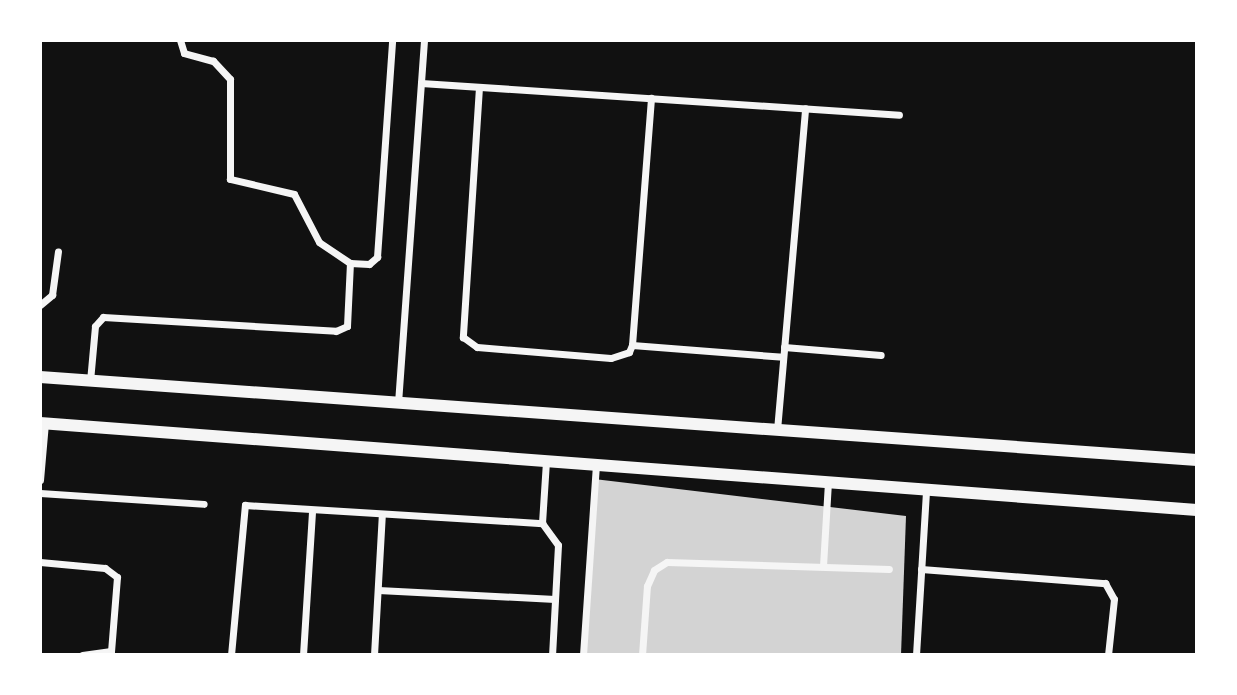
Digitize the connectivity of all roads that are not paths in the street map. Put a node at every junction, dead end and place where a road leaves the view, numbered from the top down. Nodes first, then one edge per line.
1 (180, 40) edge
2 (392, 40) edge
3 (424, 40) edge
4 (421, 83) junction
5 (479, 87) junction
6 (651, 98) junction
7 (805, 108) junction
8 (899, 114) dead end
9 (58, 251) dead end
10 (350, 263) junction
11 (40, 305) edge
12 (632, 345) junction
13 (784, 347) junction
14 (881, 355) dead end
15 (783, 357) junction
16 (40, 377) edge
17 (90, 381) junction
18 (398, 403) junction
19 (42, 423) edge
20 (776, 430) junction
21 (1197, 460) edge
22 (546, 461) junction
23 (596, 465) junction
24 (40, 480) edge
25 (828, 483) junction
26 (926, 490) junction
27 (40, 493) edge
28 (204, 504) dead end
29 (312, 510) junction
30 (1197, 510) edge
31 (382, 514) junction
32 (542, 523) junction
33 (40, 562) edge
34 (823, 566) junction
35 (889, 569) dead end
36 (921, 569) junction
37 (377, 590) junction
38 (555, 599) junction
39 (82, 655) edge
40 (231, 655) edge
41 (303, 655) edge
42 (374, 655) edge
43 (552, 655) edge
44 (583, 655) edge
45 (642, 655) edge
46 (916, 655) edge
47 (1108, 655) edge

1 - 10 street
2 - 10 street
3 - 4 street
4 - 5 street
4 - 18 street
5 - 6 street
5 - 12 street
6 - 7 street
6 - 12 street
7 - 8 street
7 - 13 street
9 - 11 street
10 - 17 street
12 - 15 street
13 - 14 street
13 - 15 street
15 - 20 street
16 - 17 street
17 - 18 street
18 - 20 street
19 - 22 street
19 - 24 street
20 - 21 street
22 - 23 street
22 - 32 street
23 - 25 street
23 - 44 street
25 - 26 street
25 - 34 street
26 - 30 street
26 - 36 street
27 - 28 street
29 - 31 street
29 - 40 street
29 - 41 street
31 - 32 street
31 - 37 street
32 - 38 street
33 - 39 street
34 - 35 street
34 - 45 street
36 - 46 street
36 - 47 street
37 - 38 street
37 - 42 street
38 - 43 street

